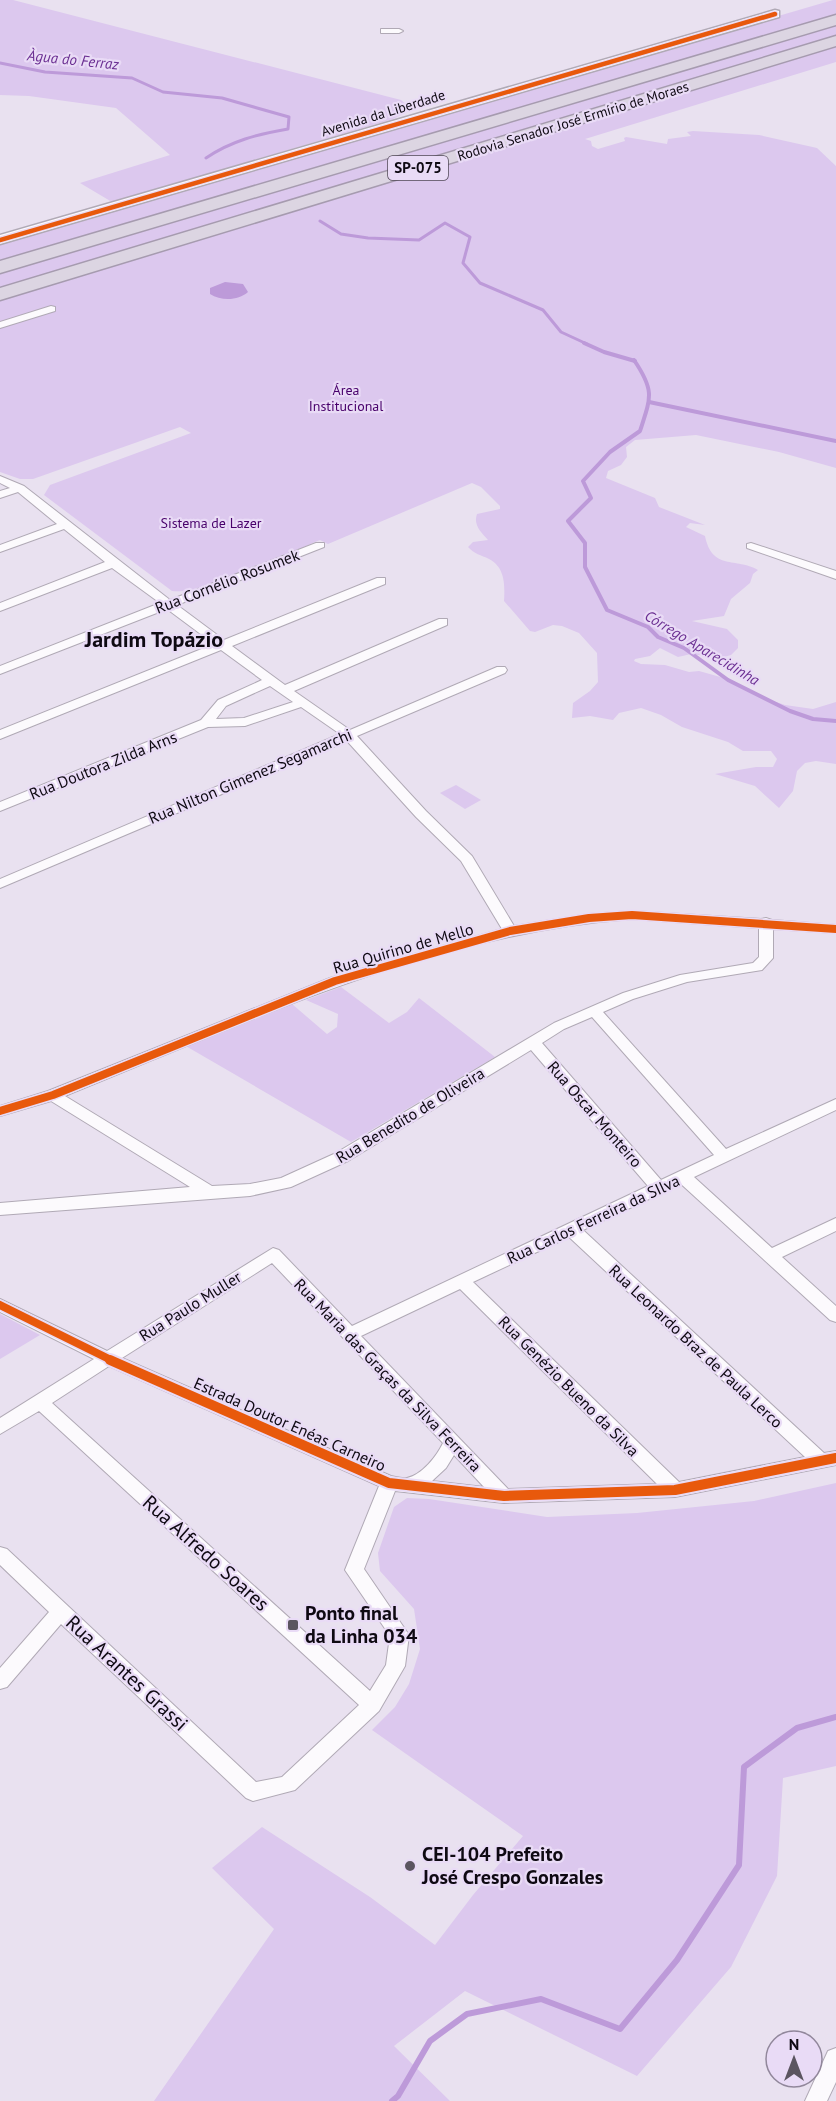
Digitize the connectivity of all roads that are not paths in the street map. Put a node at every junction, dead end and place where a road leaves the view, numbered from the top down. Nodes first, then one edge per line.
1 (775, 14) dead end
2 (836, 20) edge
3 (384, 31) dead end
4 (396, 36) dead end
5 (836, 41) edge
6 (0, 240) edge
7 (0, 267) edge
8 (0, 294) edge
9 (51, 309) dead end
10 (0, 325) edge
11 (0, 479) edge
12 (20, 488) junction
13 (0, 495) edge
14 (65, 525) junction
15 (320, 545) dead end
16 (751, 546) dead end
17 (0, 549) edge
18 (113, 563) junction
19 (836, 575) edge
20 (381, 581) dead end
21 (169, 604) junction
22 (0, 606) edge
23 (443, 622) dead end
24 (223, 645) junction
25 (0, 670) edge
26 (501, 670) dead end
27 (271, 681) junction
28 (285, 690) junction
29 (302, 703) junction
30 (206, 723) junction
31 (348, 734) junction
32 (0, 735) edge
33 (0, 807) edge
34 (0, 884) edge
35 (766, 922) junction
36 (836, 928) edge
37 (510, 931) junction
38 (596, 1011) junction
39 (532, 1041) junction
40 (53, 1095) junction
41 (836, 1104) edge
42 (0, 1111) edge
43 (724, 1157) junction
44 (683, 1176) junction
45 (659, 1188) junction
46 (209, 1192) junction
47 (0, 1209) edge
48 (836, 1224) edge
49 (571, 1229) junction
50 (273, 1254) joint
51 (771, 1256) junction
52 (462, 1281) junction
53 (0, 1305) edge
54 (836, 1316) edge
55 (349, 1335) junction
56 (108, 1359) junction
57 (40, 1402) junction
58 (0, 1427) edge
59 (452, 1442) junction
60 (829, 1460) edge
61 (389, 1483) junction
62 (409, 1485) junction
63 (675, 1491) junction
64 (504, 1496) junction
65 (0, 1554) edge
66 (61, 1611) junction
67 (0, 1682) edge
68 (372, 1705) junction
69 (836, 2058) edge
70 (823, 2098) edge

1 - 6 street, Avenida da Liberdade
2 - 7 highway, Rodovia Senador José Ermírio de Moraes / SP-075
3 - 4 street
5 - 8 highway, Rodovia Senador José Ermírio de Moraes / SP-075
9 - 10 street
11 - 12 street
12 - 13 street
12 - 14 street
14 - 17 street
14 - 18 street
15 - 21 street, Rua Cornélio Rosumek
16 - 19 street
18 - 21 street
18 - 22 street
20 - 24 street
21 - 24 street
21 - 25 street, Rua Cornélio Rosumek
23 - 28 street
24 - 27 street
24 - 32 street
26 - 31 street, Rua Nilton Gimenez Segamarchi
27 - 28 street
27 - 30 street, Rua Doutora Zilda Arns
28 - 29 street
29 - 30 street, Rua Doutora Zilda Arns
29 - 31 street
30 - 33 street, Rua Doutora Zilda Arns
31 - 34 street, Rua Nilton Gimenez Segamarchi
31 - 37 street
35 - 36 street, Rua Quirino de Mello
35 - 37 street, Rua Quirino de Mello
35 - 38 street, Rua Benedito de Oliveira
37 - 40 street, Rua Quirino de Mello
38 - 39 street, Rua Benedito de Oliveira
38 - 43 street
39 - 45 street, Rua Oscar Monteiro
39 - 46 street, Rua Benedito de Oliveira
40 - 42 street, Rua Quirino de Mello
40 - 46 street
41 - 43 street, Rua Carlos Ferreira da SIlva
43 - 44 street, Rua Carlos Ferreira da SIlva
44 - 45 street, Rua Carlos Ferreira da SIlva
44 - 51 street
45 - 49 street, Rua Carlos Ferreira da SIlva
46 - 47 street, Rua Benedito de Oliveira
48 - 51 street
49 - 52 street, Rua Carlos Ferreira da SIlva
49 - 60 street, Rua Leonardo Braz de Paula Lerco
50 - 55 street, Rua Maria das Graças da Silva Ferreira
50 - 56 street, Rua Paulo Muller
51 - 54 street
52 - 55 street, Rua Carlos Ferreira da SIlva
52 - 63 street, Rua Genézio Bueno da Silva
53 - 56 street, Estrada Doutor Enéas Carneiro
55 - 59 street, Rua Maria das Graças da Silva Ferreira
56 - 57 street, Rua Paulo Muller
56 - 61 street, Estrada Doutor Enéas Carneiro
57 - 58 street, Rua Paulo Muller
57 - 68 street, Rua Alfredo Soares
59 - 62 street
59 - 64 street, Rua Maria das Graças da Silva Ferreira
60 - 63 street, Estrada Doutor Enéas Carneiro
61 - 62 street, Estrada Doutor Enéas Carneiro
61 - 68 street
62 - 64 street, Estrada Doutor Enéas Carneiro
63 - 64 street, Estrada Doutor Enéas Carneiro
65 - 66 street, Rua Arantes Grassi
66 - 67 street
66 - 68 street, Rua Arantes Grassi
69 - 70 street

